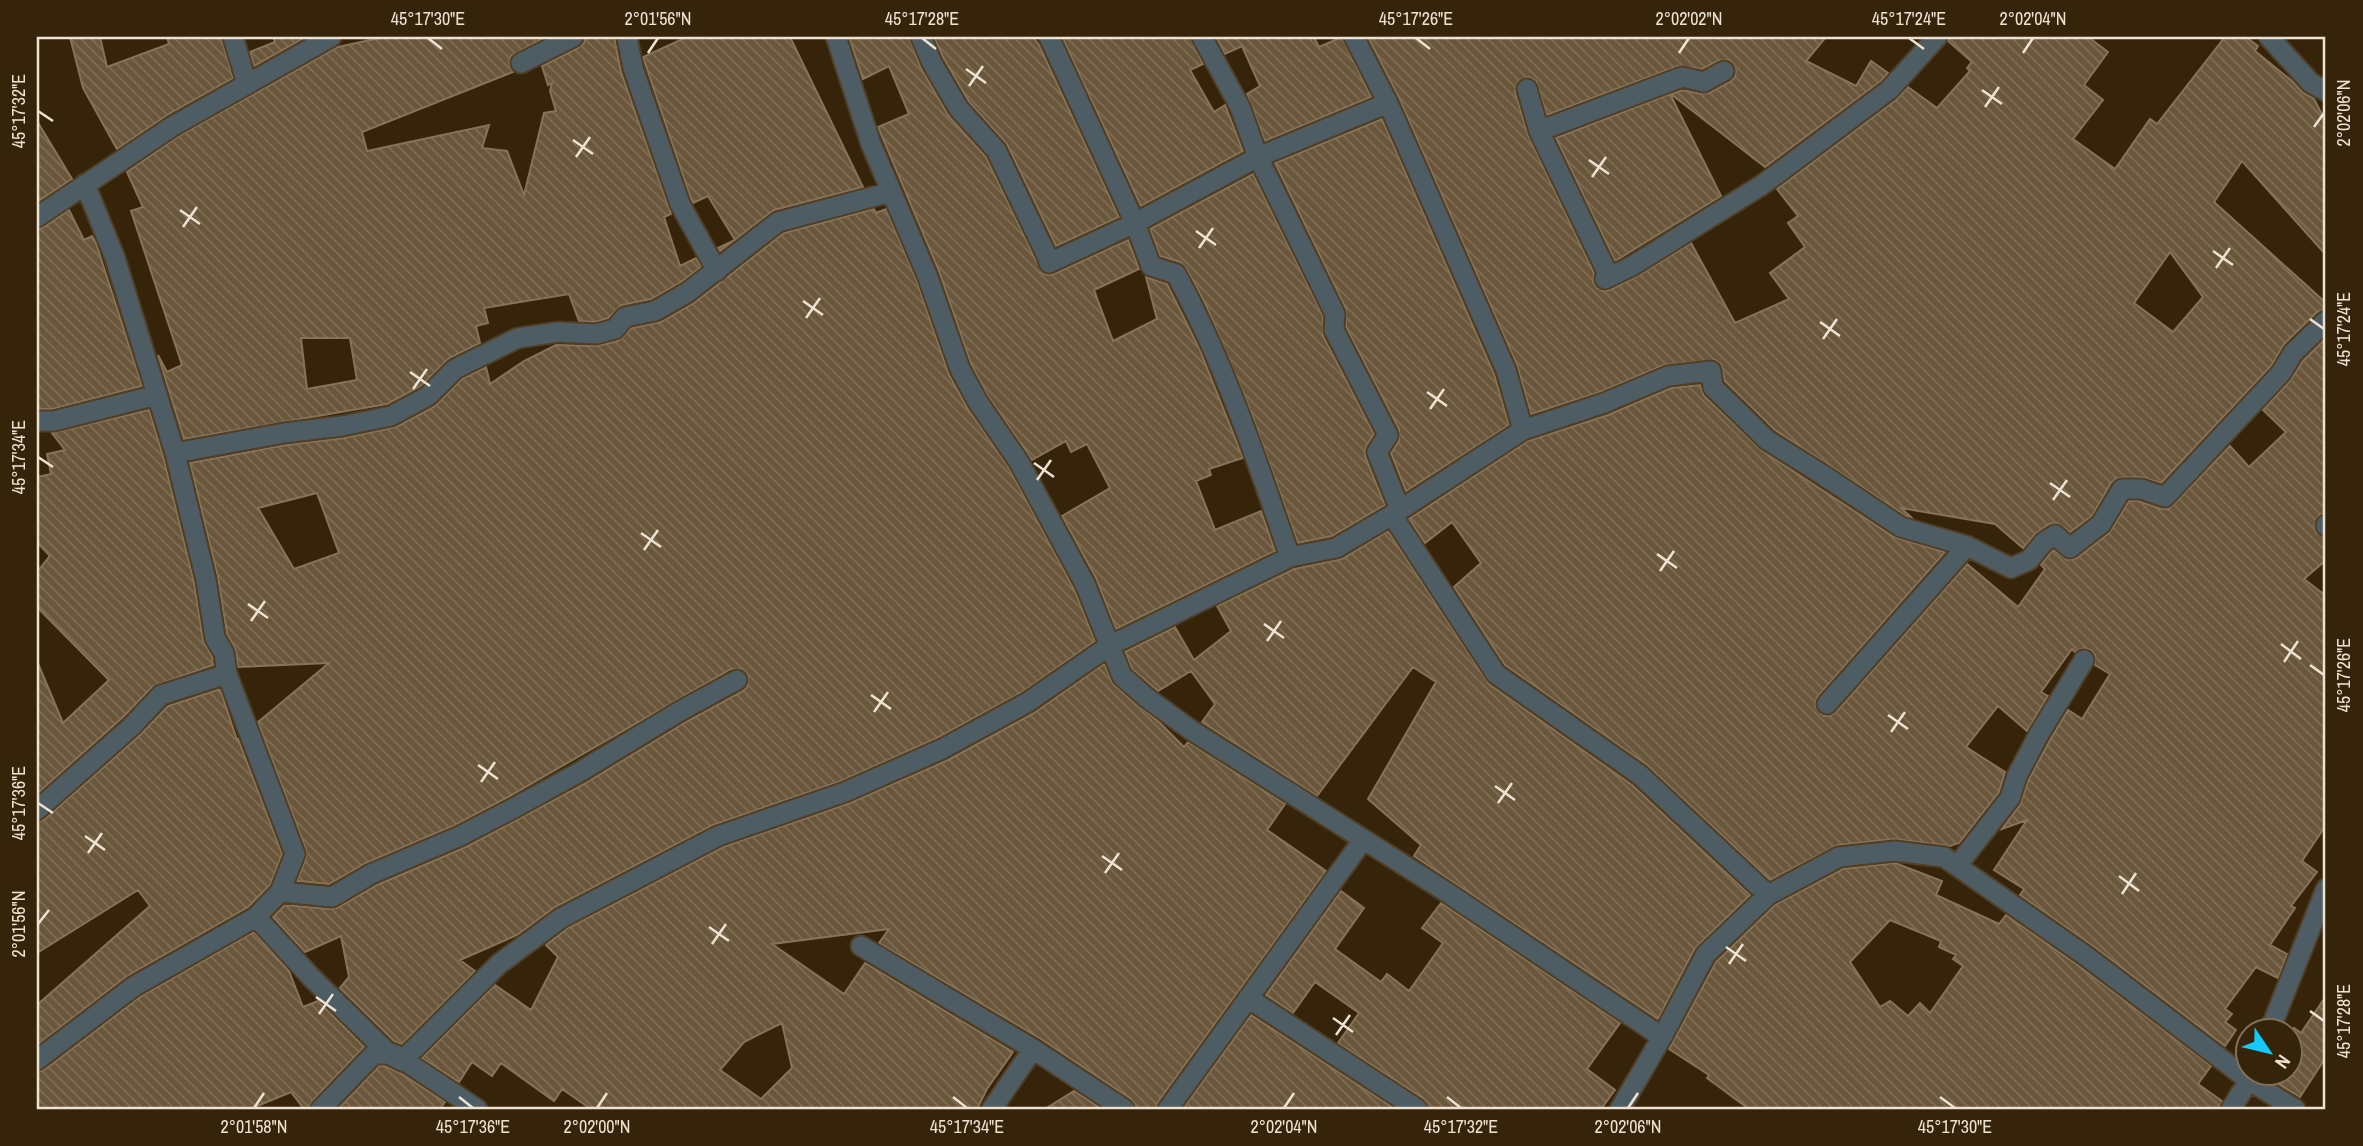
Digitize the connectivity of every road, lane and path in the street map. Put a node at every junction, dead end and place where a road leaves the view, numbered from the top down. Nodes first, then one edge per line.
1 (233, 37) edge
2 (331, 37) edge
3 (573, 37) edge
4 (627, 37) edge
5 (836, 37) edge
6 (921, 37) edge
7 (1049, 37) edge
8 (1202, 37) edge
9 (1354, 37) edge
10 (1937, 37) edge
11 (2269, 37) edge
12 (521, 63) dead end
13 (1724, 71) dead end
14 (247, 84) junction
15 (1527, 89) dead end
16 (2326, 91) edge
17 (1388, 103) junction
18 (1539, 131) junction
19 (1258, 157) junction
20 (85, 184) junction
21 (891, 191) junction
22 (37, 217) edge
23 (1135, 223) junction
24 (717, 271) junction
25 (2326, 321) edge
26 (157, 395) junction
27 (37, 421) edge
28 (1522, 430) junction
29 (175, 453) junction
30 (1396, 512) junction
31 (1968, 546) junction
32 (1290, 557) junction
33 (1110, 646) junction
34 (2084, 660) dead end
35 (227, 674) junction
36 (737, 680) dead end
37 (1827, 704) dead end
38 (37, 810) edge
39 (1363, 840) junction
40 (1957, 866) junction
41 (2326, 889) edge
42 (280, 892) junction
43 (1768, 895) junction
44 (256, 917) junction
45 (861, 946) dead end
46 (1248, 998) junction
47 (2276, 1016) edge
48 (1661, 1037) junction
49 (1034, 1049) junction
50 (37, 1060) edge
51 (402, 1060) junction
52 (2234, 1064) edge
53 (2246, 1086) edge
54 (2264, 1086) edge
55 (321, 1109) edge
56 (477, 1109) edge
57 (992, 1109) edge
58 (1124, 1109) edge
59 (1168, 1109) edge
60 (1417, 1109) edge
61 (1620, 1109) edge
62 (2231, 1109) edge
63 (2295, 1109) edge

1 - 14 street
2 - 14 street
3 - 12 street
4 - 24 street
5 - 21 street
6 - 23 street
7 - 23 street
8 - 19 street
9 - 17 street
10 - 18 street
11 - 16 street
13 - 18 street
14 - 20 street
15 - 18 street
17 - 19 street
17 - 28 street
19 - 23 street
19 - 30 street
20 - 22 street
20 - 26 street
21 - 24 street
21 - 33 street
23 - 32 street
24 - 29 street
25 - 31 street
26 - 27 street
26 - 29 street
28 - 30 street
28 - 31 street
29 - 35 street
30 - 32 street
30 - 43 street
31 - 37 street
32 - 33 street
33 - 39 street
33 - 51 street
34 - 40 street
35 - 38 street
35 - 42 street
36 - 42 street
39 - 46 street
39 - 48 street
40 - 43 street
40 - 52 street
41 - 47 street
42 - 44 street
43 - 48 street
44 - 50 street
44 - 51 street
45 - 49 street
46 - 59 street
46 - 60 street
48 - 61 street
49 - 57 street
49 - 58 street
51 - 55 street
51 - 56 street
53 - 62 street
54 - 63 street

